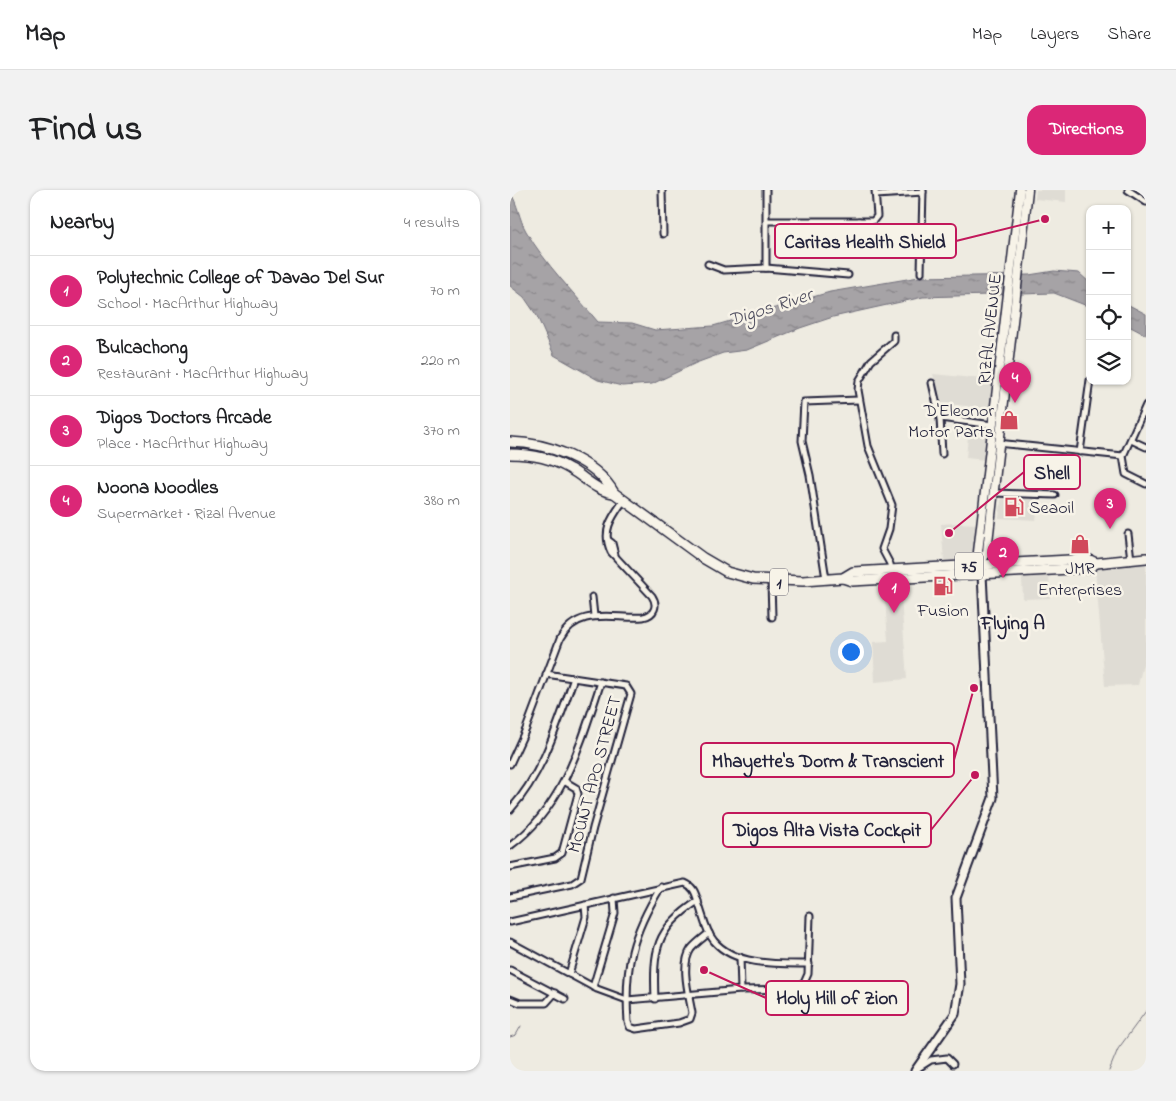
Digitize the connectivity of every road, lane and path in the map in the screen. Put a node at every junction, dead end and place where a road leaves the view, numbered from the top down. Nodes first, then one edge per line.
1 (662, 190) edge
2 (766, 190) edge
3 (1020, 190) edge
4 (1028, 190) edge
5 (1128, 190) edge
6 (923, 191) edge
7 (875, 193) edge
8 (1146, 202) edge
9 (767, 221) junction
10 (859, 221) junction
11 (664, 234) dead end
12 (922, 251) junction
13 (708, 264) dead end
14 (1016, 265) junction
15 (766, 268) junction
16 (921, 273) dead end
17 (848, 275) dead end
18 (1013, 285) junction
19 (894, 335) dead end
20 (932, 383) dead end
21 (1089, 385) edge
22 (859, 400) junction
23 (1146, 405) edge
24 (940, 418) junction
25 (1140, 420) junction
26 (1146, 422) edge
27 (993, 425) junction
28 (1131, 440) junction
29 (510, 442) edge
30 (996, 443) junction
31 (1146, 447) edge
32 (1080, 452) junction
33 (510, 454) edge
34 (942, 454) dead end
35 (1123, 456) junction
36 (1146, 484) edge
37 (614, 493) junction
38 (994, 493) junction
39 (1055, 495) dead end
40 (624, 500) junction
41 (1128, 534) dead end
42 (1146, 558) edge
43 (1131, 560) junction
44 (982, 567) junction
45 (891, 574) junction
46 (826, 579) junction
47 (771, 582) junction
48 (592, 597) dead end
49 (594, 616) junction
50 (772, 617) dead end
51 (546, 674) junction
52 (574, 678) junction
53 (601, 682) junction
54 (510, 764) edge
55 (564, 781) junction
56 (510, 810) edge
57 (510, 846) edge
58 (510, 867) edge
59 (661, 886) junction
60 (510, 897) edge
61 (614, 898) junction
62 (698, 900) junction
63 (584, 905) junction
64 (810, 916) dead end
65 (510, 922) edge
66 (709, 933) junction
67 (510, 942) edge
68 (740, 958) junction
69 (809, 964) junction
70 (510, 970) edge
71 (569, 974) junction
72 (593, 987) junction
73 (741, 990) junction
74 (555, 993) junction
75 (689, 995) junction
76 (510, 999) edge
77 (565, 999) dead end
78 (655, 999) junction
79 (627, 1000) junction
80 (953, 1064) dead end
81 (916, 1069) edge

1 - 11 street
2 - 9 street
3 - 14 main road, RIZAL AVENUE
4 - 14 main road, RIZAL AVENUE
5 - 8 street
6 - 7 street
6 - 12 street
7 - 10 street
9 - 10 street
9 - 15 street
10 - 12 street
12 - 16 street
13 - 15 street
14 - 18 main road, RIZAL AVENUE
15 - 17 street
18 - 27 main road, RIZAL AVENUE
18 - 30 main road, RIZAL AVENUE
19 - 22 street
20 - 24 street
21 - 32 street
22 - 45 street
22 - 46 street
23 - 25 street
24 - 27 street
24 - 34 street
25 - 26 street
25 - 28 street
27 - 30 main road, RIZAL AVENUE
28 - 31 street
28 - 35 street
29 - 37 highway, 1
30 - 32 street
30 - 38 main road, RIZAL AVENUE
30 - 44 main road, RIZAL AVENUE
32 - 35 street
33 - 37 highway, 1
35 - 36 street
37 - 40 highway, 1
38 - 39 street
38 - 44 main road, RIZAL AVENUE
40 - 47 highway, 1
40 - 49 street
41 - 43 street
42 - 43 highway, 75
43 - 44 highway, 75
44 - 45 highway, 1
44 - 81 street
45 - 46 highway, 1
46 - 47 highway, 1
47 - 50 street
48 - 49 street
49 - 51 street
51 - 52 street, MOUNT APO STREET
51 - 54 street
52 - 53 street, MOUNT APO STREET
52 - 56 street
53 - 55 street
53 - 60 street, MOUNT APO STREET
55 - 57 street
55 - 58 street
59 - 61 street
59 - 62 street
59 - 79 street
61 - 63 street
61 - 72 street
62 - 66 street
62 - 78 street
63 - 65 street
63 - 71 street
64 - 69 street
66 - 68 street
66 - 75 street
67 - 71 street
68 - 69 street
68 - 73 street
69 - 73 street
70 - 74 street
71 - 72 street
72 - 79 street
73 - 75 street
74 - 76 street
74 - 77 street
75 - 78 street
75 - 79 street
78 - 79 street
80 - 81 street

